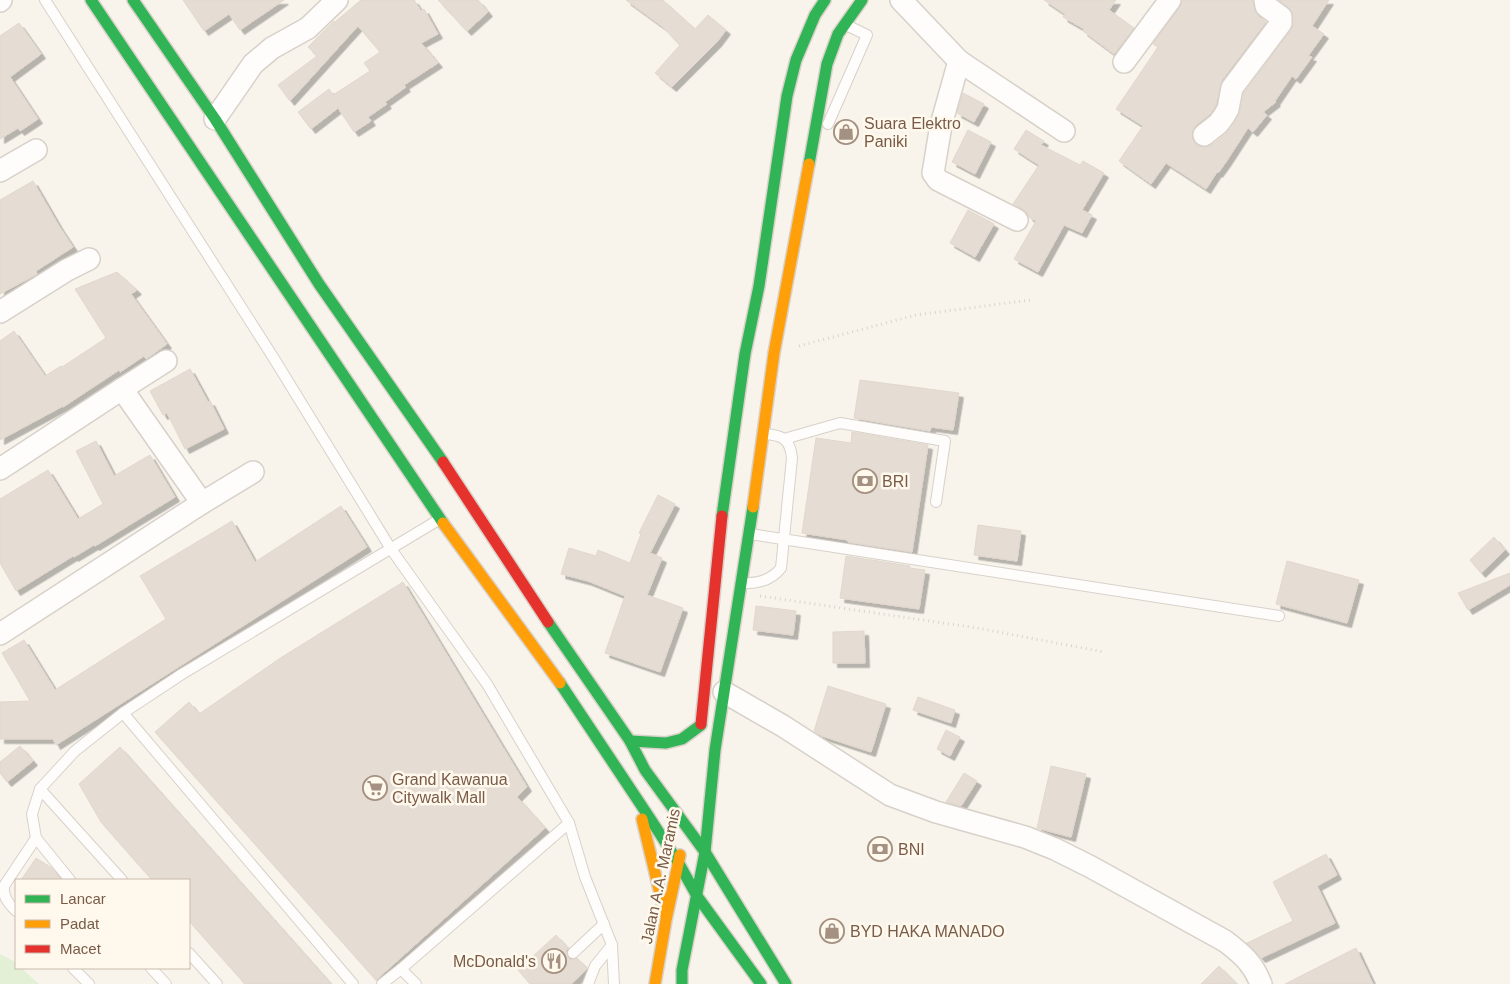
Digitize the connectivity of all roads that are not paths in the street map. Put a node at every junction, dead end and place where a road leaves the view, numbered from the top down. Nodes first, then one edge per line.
1 (45, 0) edge
2 (91, 0) edge
3 (133, 0) edge
4 (337, 0) edge
5 (825, 0) edge
6 (862, 0) edge
7 (900, 0) edge
8 (1170, 0) edge
9 (1265, 0) edge
10 (845, 25) junction
11 (959, 61) junction
12 (1124, 62) dead end
13 (215, 119) junction
14 (828, 124) dead end
15 (1064, 131) dead end
16 (1204, 135) dead end
17 (36, 150) dead end
18 (0, 171) edge
19 (1018, 220) dead end
20 (89, 259) dead end
21 (0, 312) edge
22 (166, 361) dead end
23 (122, 389) junction
24 (763, 434) junction
25 (784, 439) junction
26 (0, 469) edge
27 (253, 472) dead end
28 (936, 502) dead end
29 (202, 504) junction
30 (440, 519) junction
31 (749, 534) junction
32 (784, 539) junction
33 (391, 549) junction
34 (741, 588) junction
35 (1279, 616) dead end
36 (0, 634) edge
37 (724, 692) junction
38 (123, 713) junction
39 (701, 724) junction
40 (630, 741) junction
41 (699, 744) dead end
42 (40, 789) junction
43 (638, 800) junction
44 (691, 811) dead end
45 (569, 824) junction
46 (688, 830) junction
47 (36, 838) junction
48 (705, 852) junction
49 (678, 862) junction
50 (69, 879) edge
51 (121, 879) edge
52 (697, 896) junction
53 (15, 910) edge
54 (666, 920) junction
55 (604, 924) junction
56 (612, 945) junction
57 (572, 953) dead end
58 (190, 954) edge
59 (74, 969) edge
60 (152, 969) edge
61 (401, 969) junction
62 (89, 984) edge
63 (166, 984) edge
64 (217, 984) edge
65 (353, 984) edge
66 (382, 984) edge
67 (416, 984) edge
68 (588, 984) edge
69 (614, 984) edge
70 (655, 984) edge
71 (682, 984) edge
72 (761, 984) edge
73 (786, 984) edge
74 (1261, 984) edge

1 - 33 lane
2 - 30 highway
3 - 13 highway
4 - 13 street
5 - 39 highway
6 - 10 highway
7 - 11 street
8 - 12 street
9 - 16 street
10 - 14 lane
10 - 24 highway
11 - 15 street
11 - 19 street
13 - 40 highway
17 - 18 street
20 - 21 street
22 - 23 street
23 - 26 street
23 - 29 street
24 - 25 lane
24 - 31 highway
25 - 28 lane
25 - 32 lane
27 - 29 street
29 - 36 street
30 - 33 lane
30 - 43 highway
31 - 32 lane
31 - 34 highway
32 - 34 lane
32 - 35 lane
33 - 38 lane
33 - 45 lane
34 - 37 highway
37 - 48 highway
37 - 74 street
38 - 42 lane
38 - 65 lane
39 - 40 highway
39 - 41 highway
40 - 46 highway
42 - 47 lane
42 - 51 lane
43 - 49 highway
43 - 54 highway
44 - 46 highway, Jalan A.A. Maramis
45 - 55 lane
45 - 61 lane
46 - 48 highway
46 - 49 highway, Jalan A.A. Maramis
47 - 50 lane
47 - 53 lane
48 - 52 highway
48 - 73 highway
49 - 52 highway
49 - 54 highway, Jalan A.A. Maramis
52 - 71 highway
52 - 72 highway
54 - 70 highway, Jalan A.A. Maramis
55 - 56 lane
55 - 57 lane
56 - 68 lane
56 - 69 lane
58 - 64 lane
59 - 62 lane
60 - 63 lane
61 - 66 lane
61 - 67 lane

